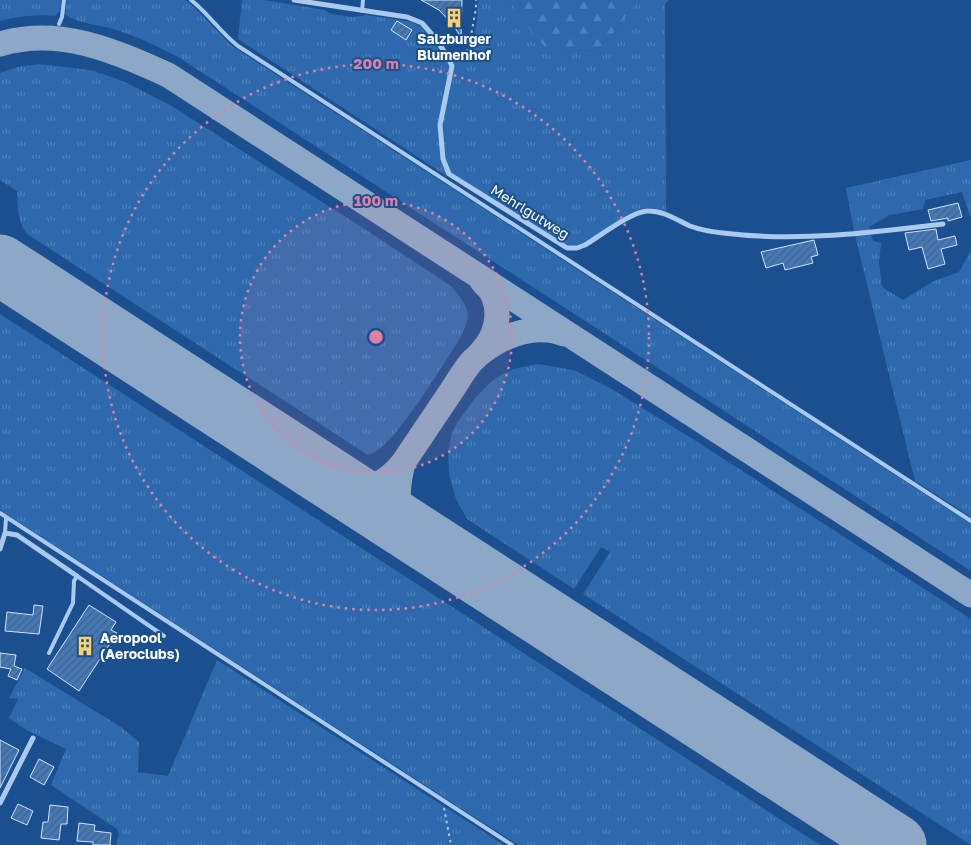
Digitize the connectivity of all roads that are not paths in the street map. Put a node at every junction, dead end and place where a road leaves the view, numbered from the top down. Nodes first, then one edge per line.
1 (64, 0) edge
2 (191, 0) edge
3 (294, 0) edge
4 (363, 0) edge
5 (362, 11) junction
6 (59, 24) dead end
7 (449, 174) junction
8 (446, 181) junction
9 (943, 224) dead end
10 (0, 513) edge
11 (6, 518) junction
12 (971, 521) edge
13 (5, 532) junction
14 (0, 549) edge
15 (77, 576) junction
16 (164, 636) dead end
17 (49, 653) dead end
18 (33, 738) dead end
19 (0, 803) edge
20 (512, 845) edge

1 - 6 lane
2 - 8 lane
3 - 5 street
4 - 5 lane
5 - 7 street
7 - 8 lane
7 - 9 street, Mehrlgutweg
8 - 12 lane
10 - 11 lane
11 - 13 lane
11 - 20 lane
13 - 14 street
13 - 15 street
15 - 16 lane
15 - 17 lane
18 - 19 street

